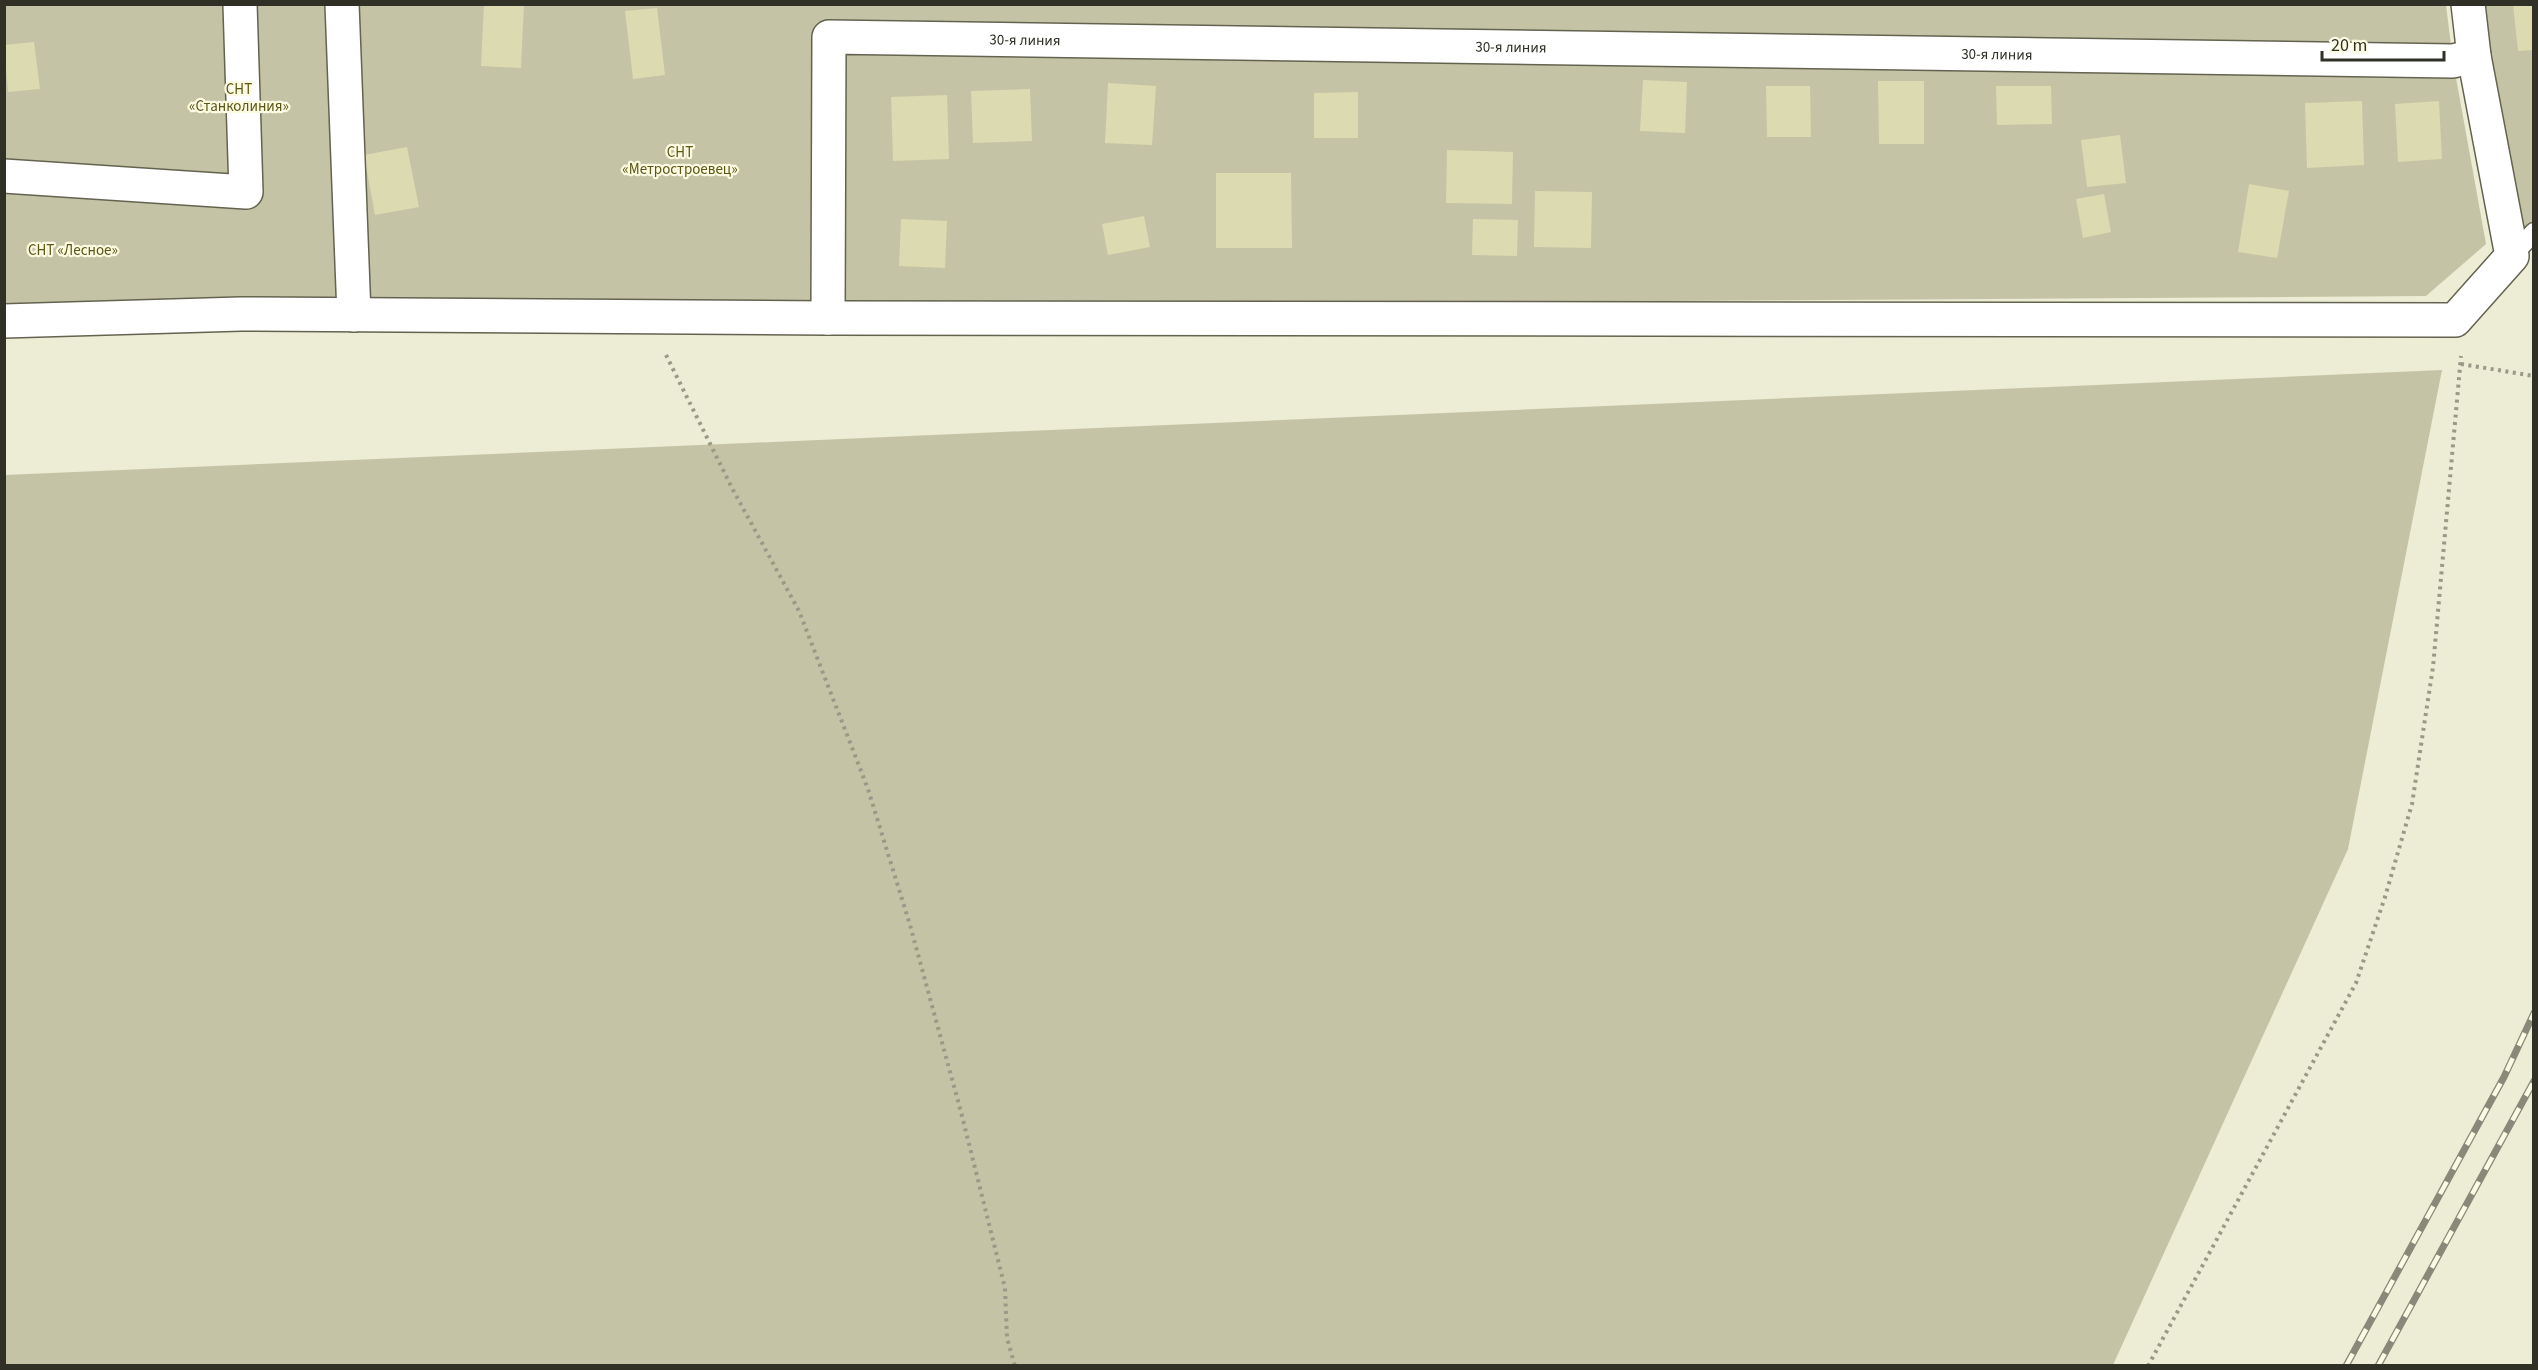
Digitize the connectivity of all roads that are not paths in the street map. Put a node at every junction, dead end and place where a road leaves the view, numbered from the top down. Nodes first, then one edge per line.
1 (240, 4) edge
2 (342, 4) edge
3 (2468, 4) edge
4 (2474, 56) junction
5 (4, 176) edge
6 (2534, 232) edge
7 (2512, 256) junction
8 (354, 315) junction
9 (828, 318) junction
10 (4, 321) edge

1 - 5 street
2 - 8 street
3 - 4 street
4 - 7 street
4 - 9 street, 30-я линия
6 - 7 lane
7 - 9 street
8 - 9 street
8 - 10 street

